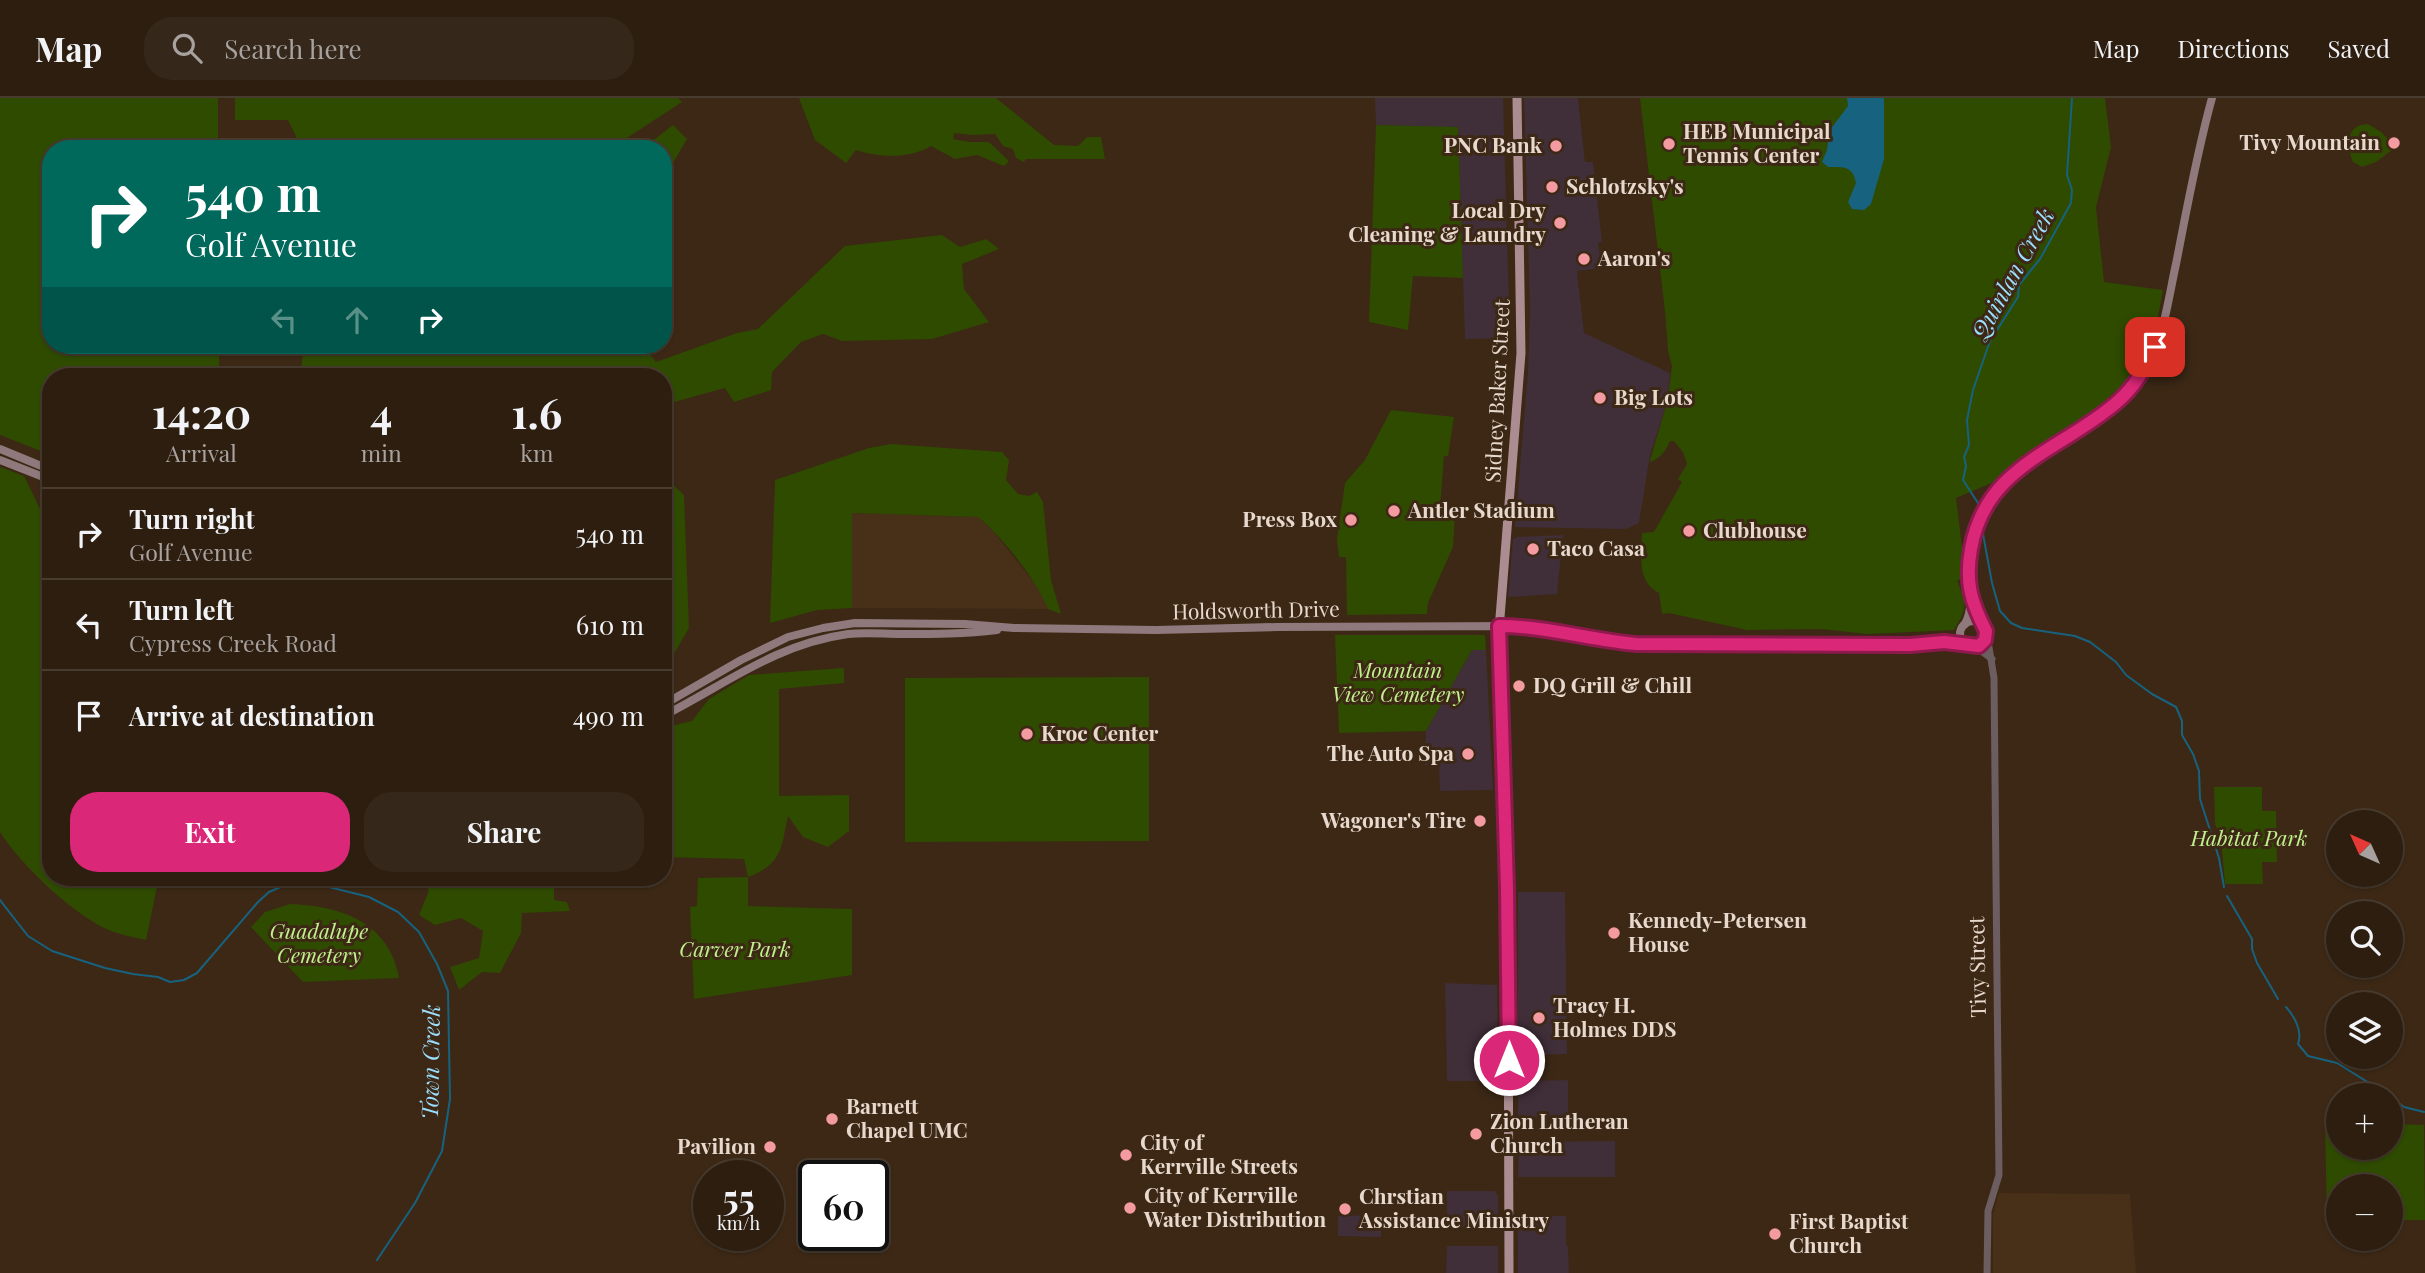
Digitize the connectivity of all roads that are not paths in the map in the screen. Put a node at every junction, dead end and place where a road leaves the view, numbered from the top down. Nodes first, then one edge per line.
1 (1517, 98) edge
2 (2212, 98) edge
3 (0, 449) edge
4 (0, 460) edge
5 (42, 466) edge
6 (42, 476) edge
7 (1971, 599) junction
8 (1981, 623) junction
9 (1499, 626) junction
10 (1014, 628) junction
11 (1963, 628) junction
12 (1987, 635) junction
13 (1944, 642) junction
14 (1966, 645) junction
15 (1976, 647) junction
16 (1992, 659) junction
17 (672, 700) edge
18 (672, 711) edge
19 (1509, 1273) edge
20 (1987, 1273) edge

1 - 9 main road, Sidney Baker Street
2 - 7 main road
3 - 5 main road
4 - 6 main road
7 - 8 main road
7 - 11 main road
8 - 11 main road
8 - 12 main road
9 - 10 main road, Holdsworth Drive
9 - 13 main road, Holdsworth Drive
9 - 19 main road, Sidney Baker Street
10 - 17 main road, Holdsworth Drive
10 - 18 main road, Holdsworth Drive
11 - 13 main road
11 - 14 main road
12 - 15 main road
12 - 16 street, Tivy Street
13 - 14 main road, Holdsworth Drive
14 - 15 main road
15 - 16 street
16 - 20 street, Tivy Street

